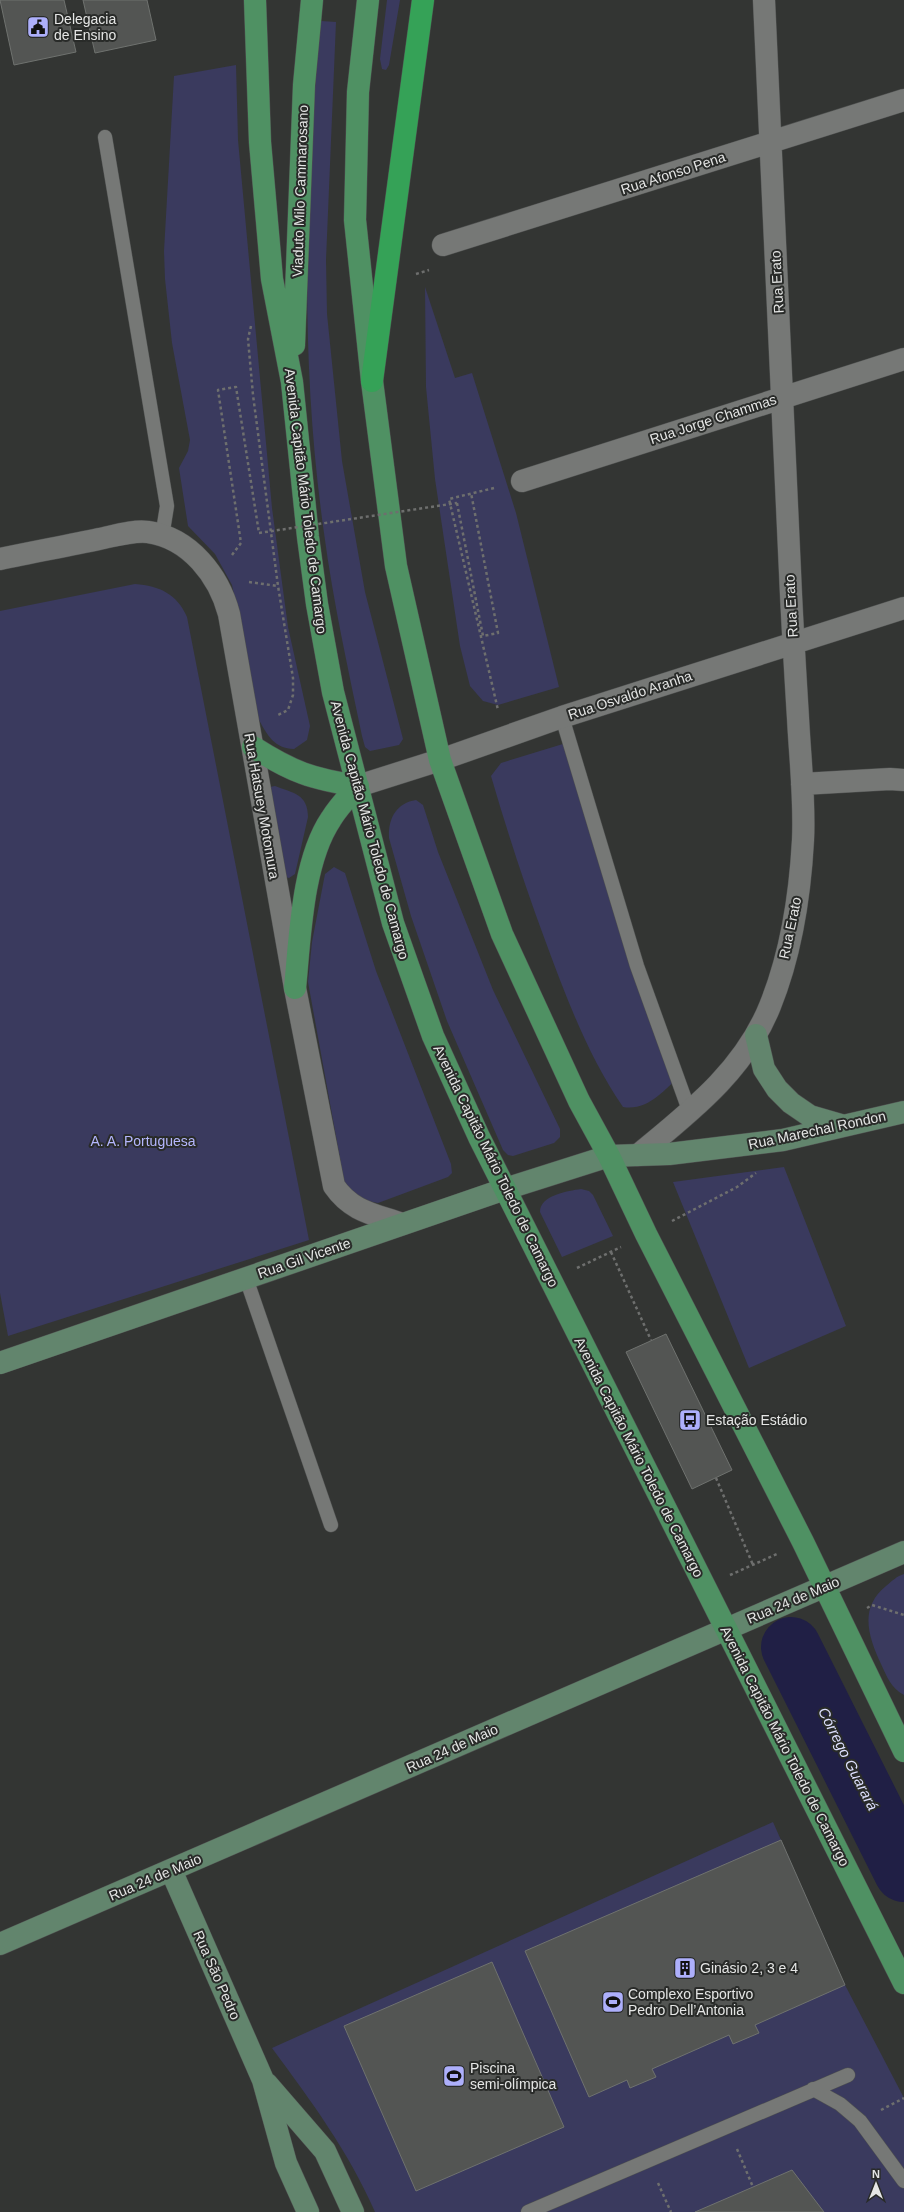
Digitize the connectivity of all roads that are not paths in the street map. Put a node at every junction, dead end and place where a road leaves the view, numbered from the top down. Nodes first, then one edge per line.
1 (255, 0) edge
2 (312, 0) edge
3 (368, 0) edge
4 (423, 0) edge
5 (764, 0) edge
6 (904, 100) edge
7 (105, 137) dead end
8 (770, 142) junction
9 (443, 245) road end
10 (904, 360) edge
11 (372, 381) junction
12 (292, 382) junction
13 (782, 397) junction
14 (522, 481) road end
15 (162, 536) junction
16 (0, 558) edge
17 (904, 608) edge
18 (793, 642) junction
19 (562, 717) junction
20 (252, 748) junction
21 (440, 760) junction
22 (904, 780) edge
23 (802, 784) junction
24 (358, 786) junction
25 (295, 988) junction
26 (756, 1035) junction
27 (904, 1112) edge
28 (690, 1113) junction
29 (843, 1125) junction
30 (638, 1155) junction
31 (609, 1156) junction
32 (505, 1189) junction
33 (402, 1224) junction
34 (246, 1278) junction
35 (0, 1363) edge
36 (332, 1525) dead end
37 (904, 1552) edge
38 (825, 1586) junction
39 (726, 1629) junction
40 (899, 1728) edge
41 (904, 1751) edge
42 (170, 1870) junction
43 (0, 1944) edge
44 (904, 1983) edge
45 (848, 2075) dead end
46 (263, 2080) junction
47 (813, 2089) junction
48 (904, 2181) edge
49 (308, 2212) edge
50 (353, 2212) edge
51 (528, 2212) edge

1 - 12 main road, Avenida Capitão Mário Toledo de Camargo
2 - 12 main road, Viaduto Milo Cammarosano
3 - 11 main road
4 - 11 highway
5 - 8 street, Rua Erato
6 - 8 street, Rua Afonso Pena
7 - 15 lane
8 - 9 street, Rua Afonso Pena
8 - 13 street, Rua Erato
10 - 13 street, Rua Jorge Chammas
11 - 21 main road
12 - 24 main road, Avenida Capitão Mário Toledo de Camargo
13 - 14 street, Rua Jorge Chammas
13 - 18 street, Rua Erato
15 - 16 street, Rua Hatsuey Motomura
15 - 20 street, Rua Hatsuey Motomura
17 - 18 street, Rua Osvaldo Aranha
18 - 19 street, Rua Osvaldo Aranha
18 - 23 street, Rua Erato
19 - 21 street, Rua Osvaldo Aranha
19 - 28 lane
20 - 24 main road
20 - 25 street, Rua Hatsuey Motomura
21 - 24 street, Rua Osvaldo Aranha
21 - 31 main road
22 - 23 street
23 - 26 street, Rua Erato
24 - 25 main road
24 - 32 main road, Avenida Capitão Mário Toledo de Camargo
25 - 33 street, Rua Hatsuey Motomura
26 - 28 street, Rua Erato
26 - 29 street
27 - 29 street, Rua Marechal Rondon
28 - 30 street, Rua Erato
29 - 30 street, Rua Marechal Rondon
30 - 31 street, Rua Marechal Rondon
31 - 32 street, Rua Gil Vicente
31 - 38 main road
32 - 33 street, Rua Gil Vicente
32 - 39 main road, Avenida Capitão Mário Toledo de Camargo
33 - 34 street, Rua Gil Vicente
34 - 35 street, Rua Gil Vicente
34 - 36 lane
37 - 38 street, Rua 24 de Maio
38 - 39 street, Rua 24 de Maio
38 - 40 main road
39 - 42 street, Rua 24 de Maio
39 - 44 main road, Avenida Capitão Mário Toledo de Camargo
40 - 41 main road
42 - 43 street, Rua 24 de Maio
42 - 46 street, Rua São Pedro
45 - 47 lane
46 - 49 street, Rua São Pedro
46 - 50 street, Rua São Pedro
47 - 48 lane
47 - 51 lane

